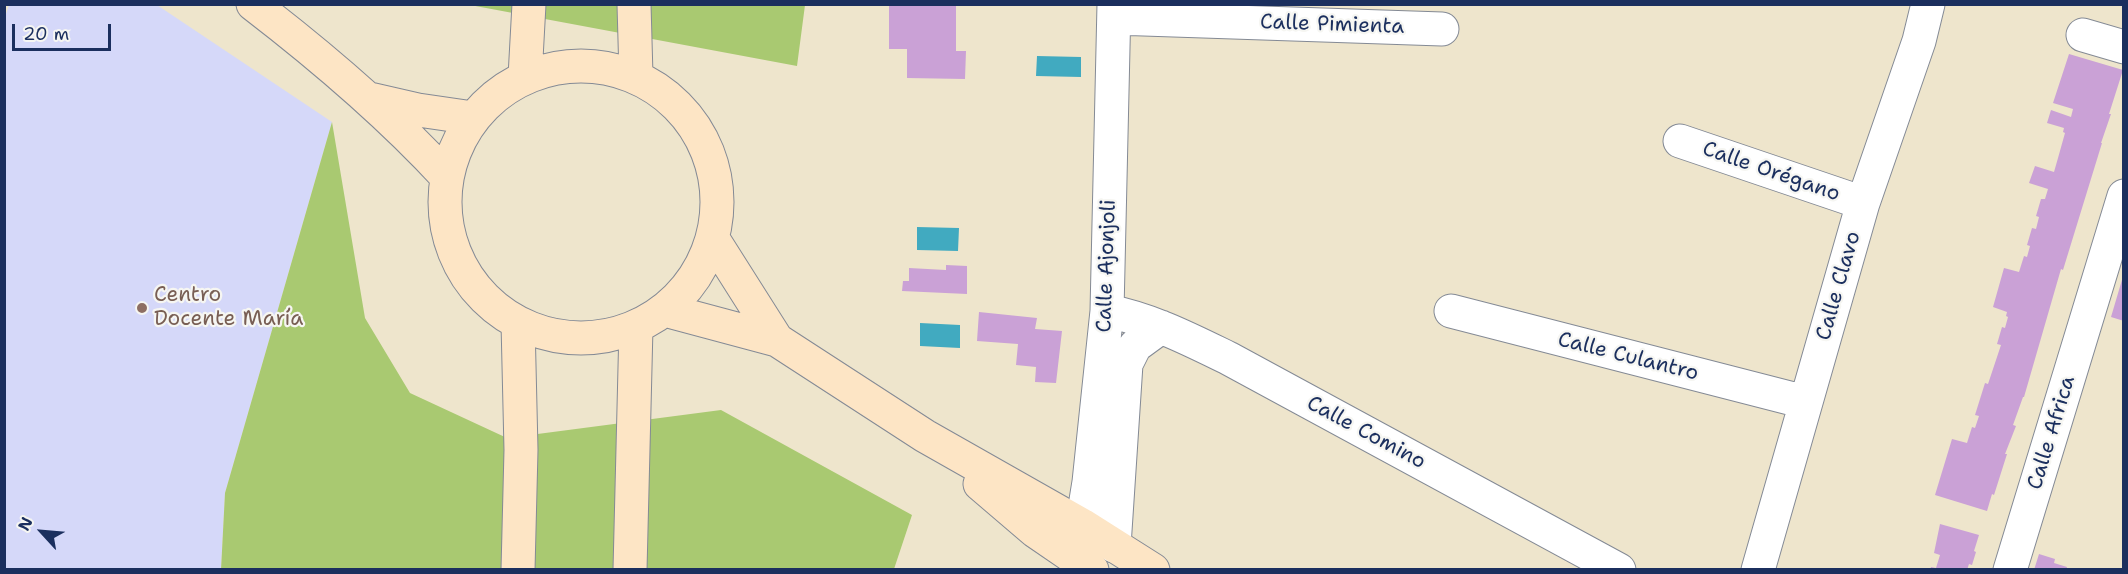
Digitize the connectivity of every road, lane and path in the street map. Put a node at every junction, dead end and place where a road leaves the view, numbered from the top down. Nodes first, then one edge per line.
1 (253, 4) edge
2 (529, 4) edge
3 (634, 4) edge
4 (1928, 4) edge
5 (1114, 11) edge
6 (1442, 29) dead end
7 (2083, 35) dead end
8 (2124, 47) edge
9 (636, 76) junction
10 (525, 77) junction
11 (370, 99) junction
12 (473, 118) junction
13 (1680, 141) dead end
14 (447, 177) junction
15 (1863, 203) junction
16 (2122, 208) edge
17 (713, 240) junction
18 (665, 310) junction
19 (1107, 311) junction
20 (1450, 311) dead end
21 (518, 323) junction
22 (636, 327) junction
23 (1161, 327) junction
24 (777, 340) junction
25 (1805, 402) junction
26 (925, 436) junction
27 (1082, 525) junction
28 (1114, 546) junction
29 (1080, 565) edge
30 (518, 570) edge
31 (630, 570) edge
32 (1153, 570) edge
33 (1619, 570) edge
34 (1758, 570) edge
35 (2010, 570) edge

1 - 11 main road
2 - 10 main road
3 - 9 main road
4 - 15 street, Calle Clavo
5 - 6 street, Calle Pimienta
5 - 19 street, Calle Ajonjoli
7 - 8 street
9 - 10 main road
9 - 17 main road
10 - 12 main road
11 - 12 main road
11 - 14 main road
12 - 14 main road
13 - 15 street, Calle Orégano
14 - 21 main road
15 - 25 street, Calle Clavo
16 - 35 street, Calle Africa
17 - 18 main road
17 - 24 main road
18 - 22 main road
18 - 24 main road
19 - 23 street, Calle Comino
19 - 27 street, Calle Ajonjoli
20 - 25 street, Calle Culantro
21 - 22 main road
21 - 30 main road
22 - 31 main road
23 - 28 street, Calle Ajonjoli
23 - 33 street, Calle Comino
24 - 26 main road
25 - 34 street, Calle Clavo
26 - 27 main road
26 - 29 main road
27 - 28 main road
28 - 32 main road

